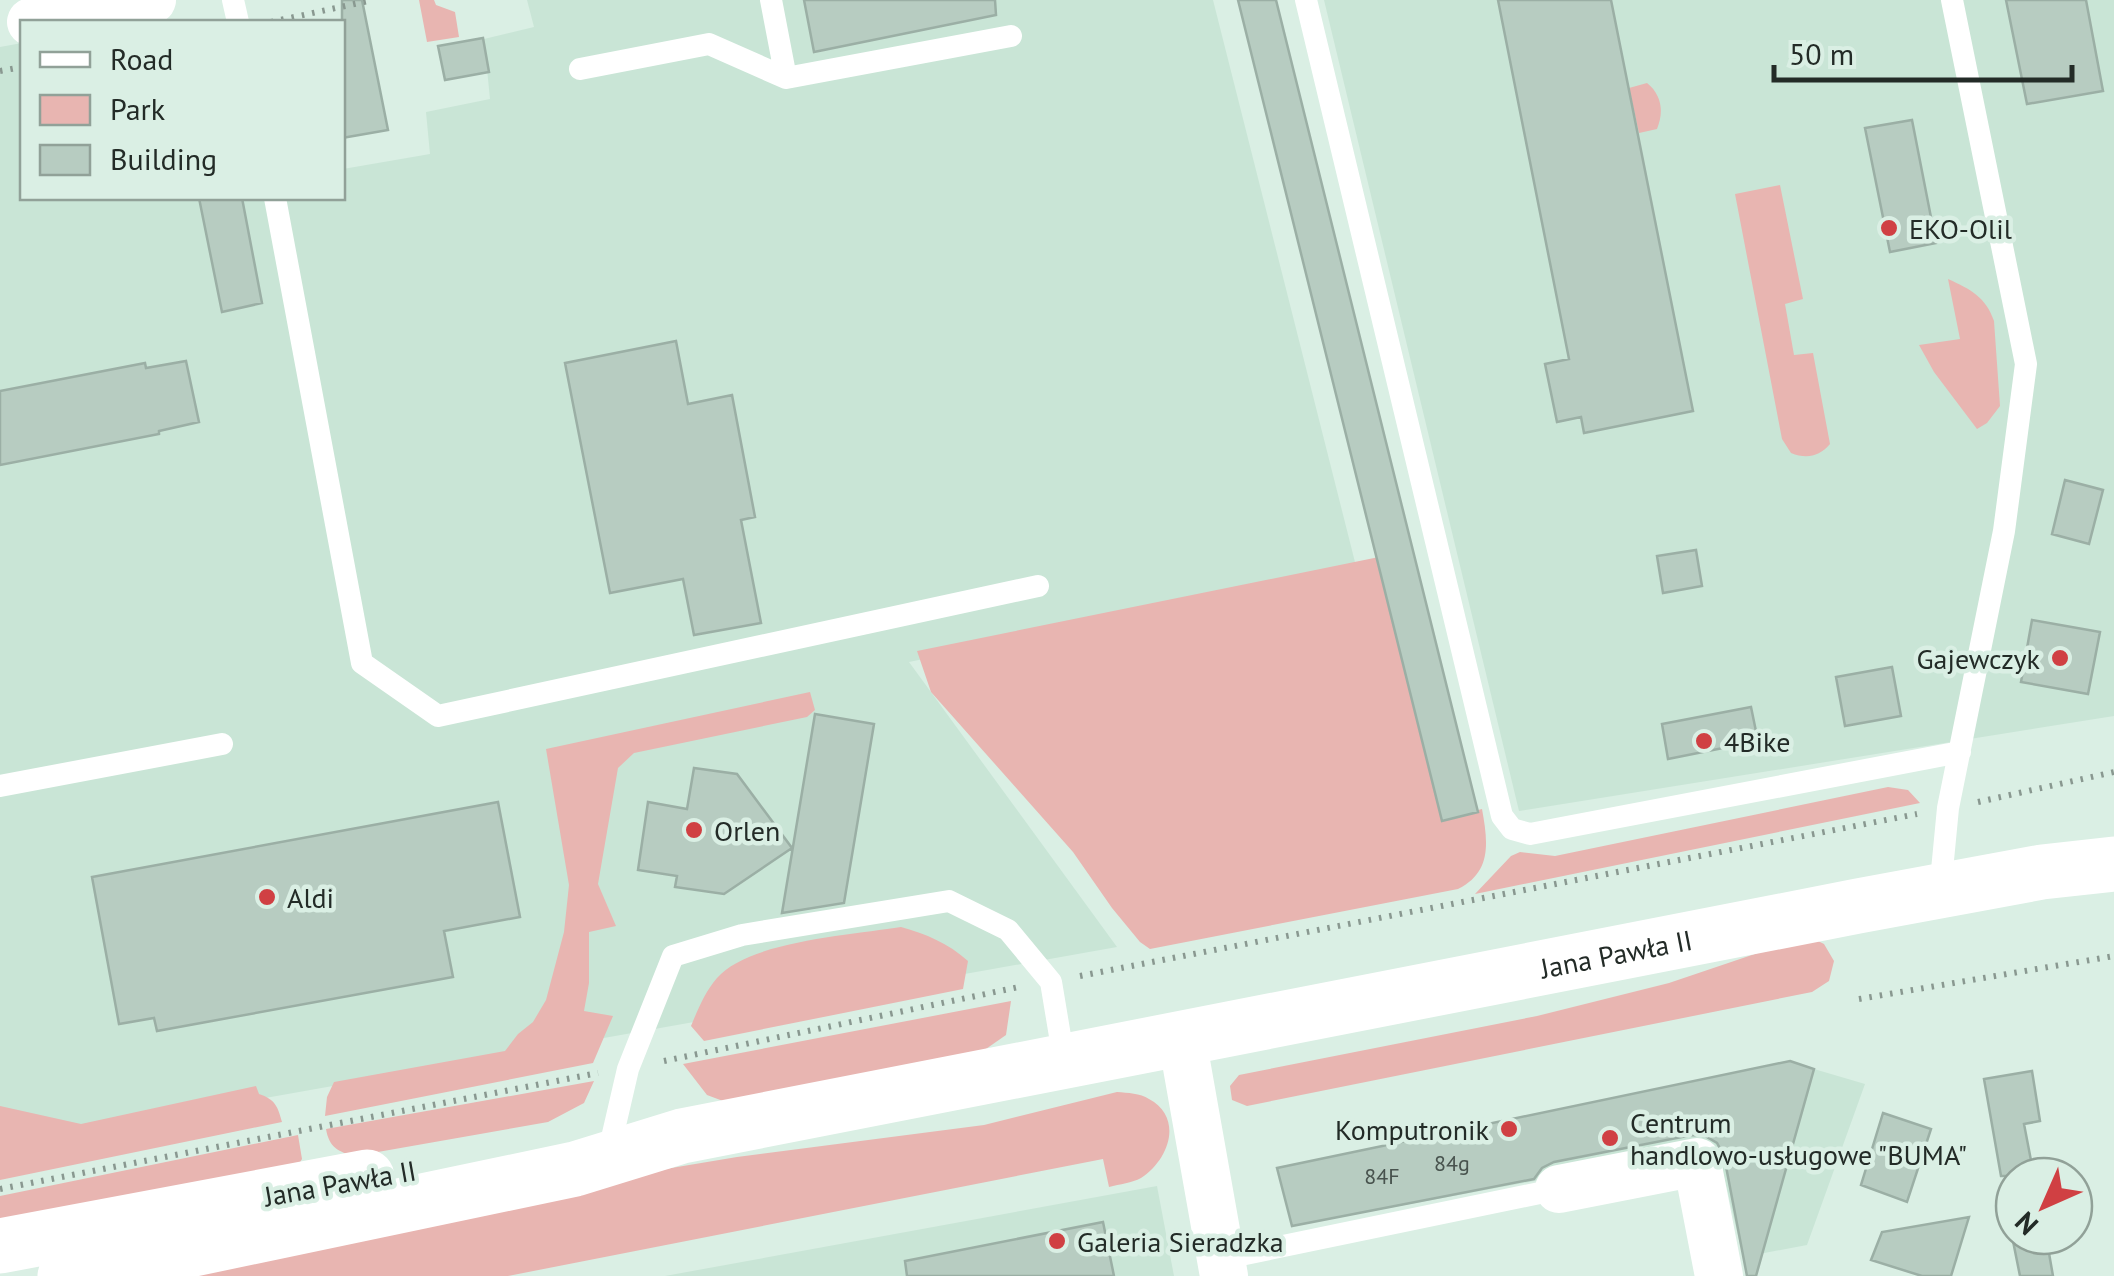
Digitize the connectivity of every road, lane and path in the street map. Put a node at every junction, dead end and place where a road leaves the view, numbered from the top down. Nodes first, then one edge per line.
1 (152, 0) edge
2 (373, 0) edge
3 (771, 0) edge
4 (1306, 0) edge
5 (1952, 0) edge
6 (60, 12) edge
7 (280, 20) edge
8 (1011, 36) dead end
9 (580, 69) dead end
10 (786, 78) junction
11 (275, 200) edge
12 (1038, 586) dead end
13 (222, 744) dead end
14 (1960, 752) junction
15 (0, 786) edge
16 (2114, 850) edge
17 (2114, 864) edge
18 (2052, 870) junction
19 (1940, 891) junction
20 (2114, 956) edge
21 (1859, 999) dead end
22 (1064, 1060) junction
23 (1187, 1064) junction
24 (682, 1136) junction
25 (612, 1138) junction
26 (1559, 1189) joint
27 (0, 1246) edge
28 (1223, 1268) edge
29 (65, 1276) edge
30 (1719, 1276) edge

1 - 6 street
2 - 7 path
3 - 10 lane
4 - 14 lane
5 - 14 lane
8 - 10 lane
9 - 10 lane
11 - 12 lane
13 - 15 lane
14 - 19 lane
16 - 18 main road, Jana Pawła II
17 - 18 main road, Jana Pawła II
18 - 19 main road, Jana Pawła II
19 - 23 main road, Jana Pawła II
20 - 21 path
22 - 23 main road, Jana Pawła II
22 - 24 main road, Jana Pawła II
22 - 25 lane
23 - 28 street
24 - 25 main road, Jana Pawła II
24 - 29 main road, Jana Pawła II
25 - 27 main road, Jana Pawła II
26 - 28 lane
26 - 30 street

